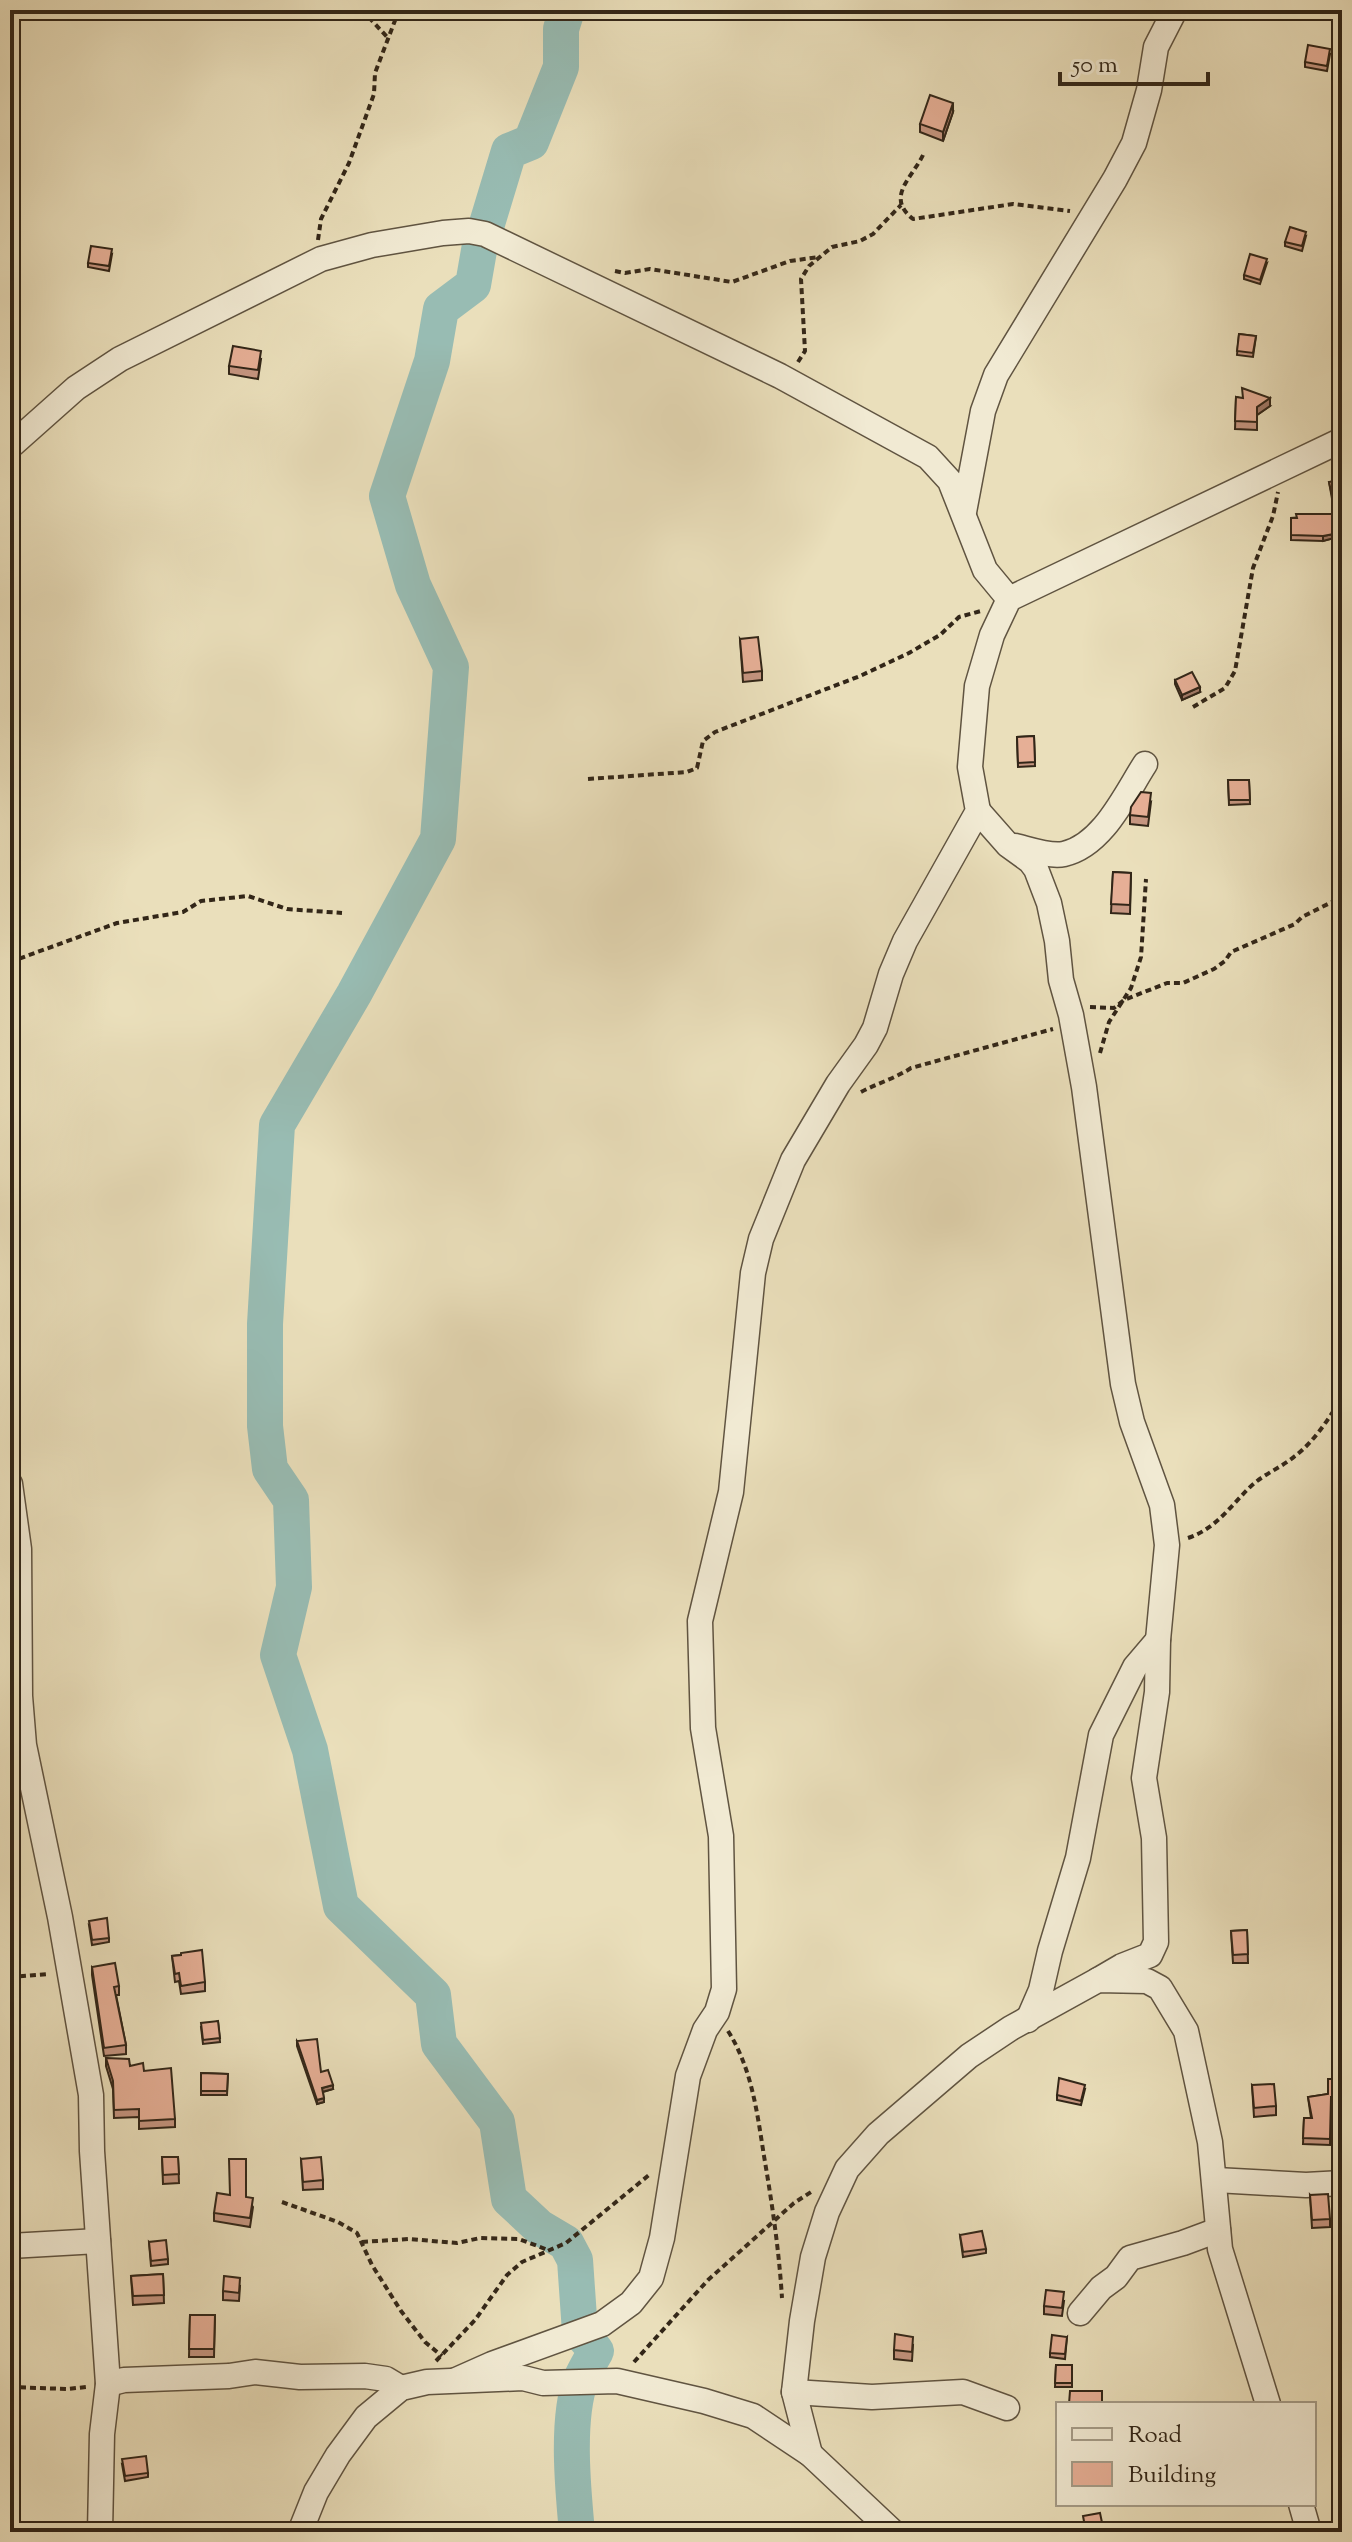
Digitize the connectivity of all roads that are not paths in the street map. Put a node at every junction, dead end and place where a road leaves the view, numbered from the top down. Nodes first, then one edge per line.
1 (1175, 10) edge
2 (11, 440) edge
3 (1342, 440) edge
4 (964, 512) junction
5 (1009, 599) junction
6 (1145, 764) dead end
7 (978, 811) junction
8 (1008, 845) junction
9 (10, 1484) edge
10 (1158, 1640) junction
11 (1098, 1980) junction
12 (1028, 2020) junction
13 (1216, 2180) junction
14 (1342, 2183) edge
15 (1218, 2230) junction
16 (98, 2241) junction
17 (10, 2246) edge
18 (1080, 2313) dead end
19 (456, 2380) junction
20 (108, 2384) junction
21 (401, 2388) junction
22 (794, 2392) junction
23 (1267, 2402) edge
24 (1007, 2408) dead end
25 (810, 2454) junction
26 (1302, 2506) edge
27 (100, 2532) edge
28 (300, 2532) edge
29 (893, 2532) edge
30 (1309, 2532) edge

1 - 4 street
2 - 4 street
3 - 5 street
4 - 5 street
5 - 7 street
6 - 8 street
7 - 8 street
7 - 19 street
8 - 10 street
9 - 16 street
10 - 11 street
10 - 12 street
11 - 12 street
11 - 13 street
12 - 22 street
13 - 14 street
13 - 15 street
15 - 18 street
15 - 23 street
16 - 17 street
16 - 20 street
19 - 21 street
19 - 25 street
20 - 21 street
20 - 27 street
21 - 28 street
22 - 24 street
22 - 25 street
25 - 29 street
26 - 30 street

